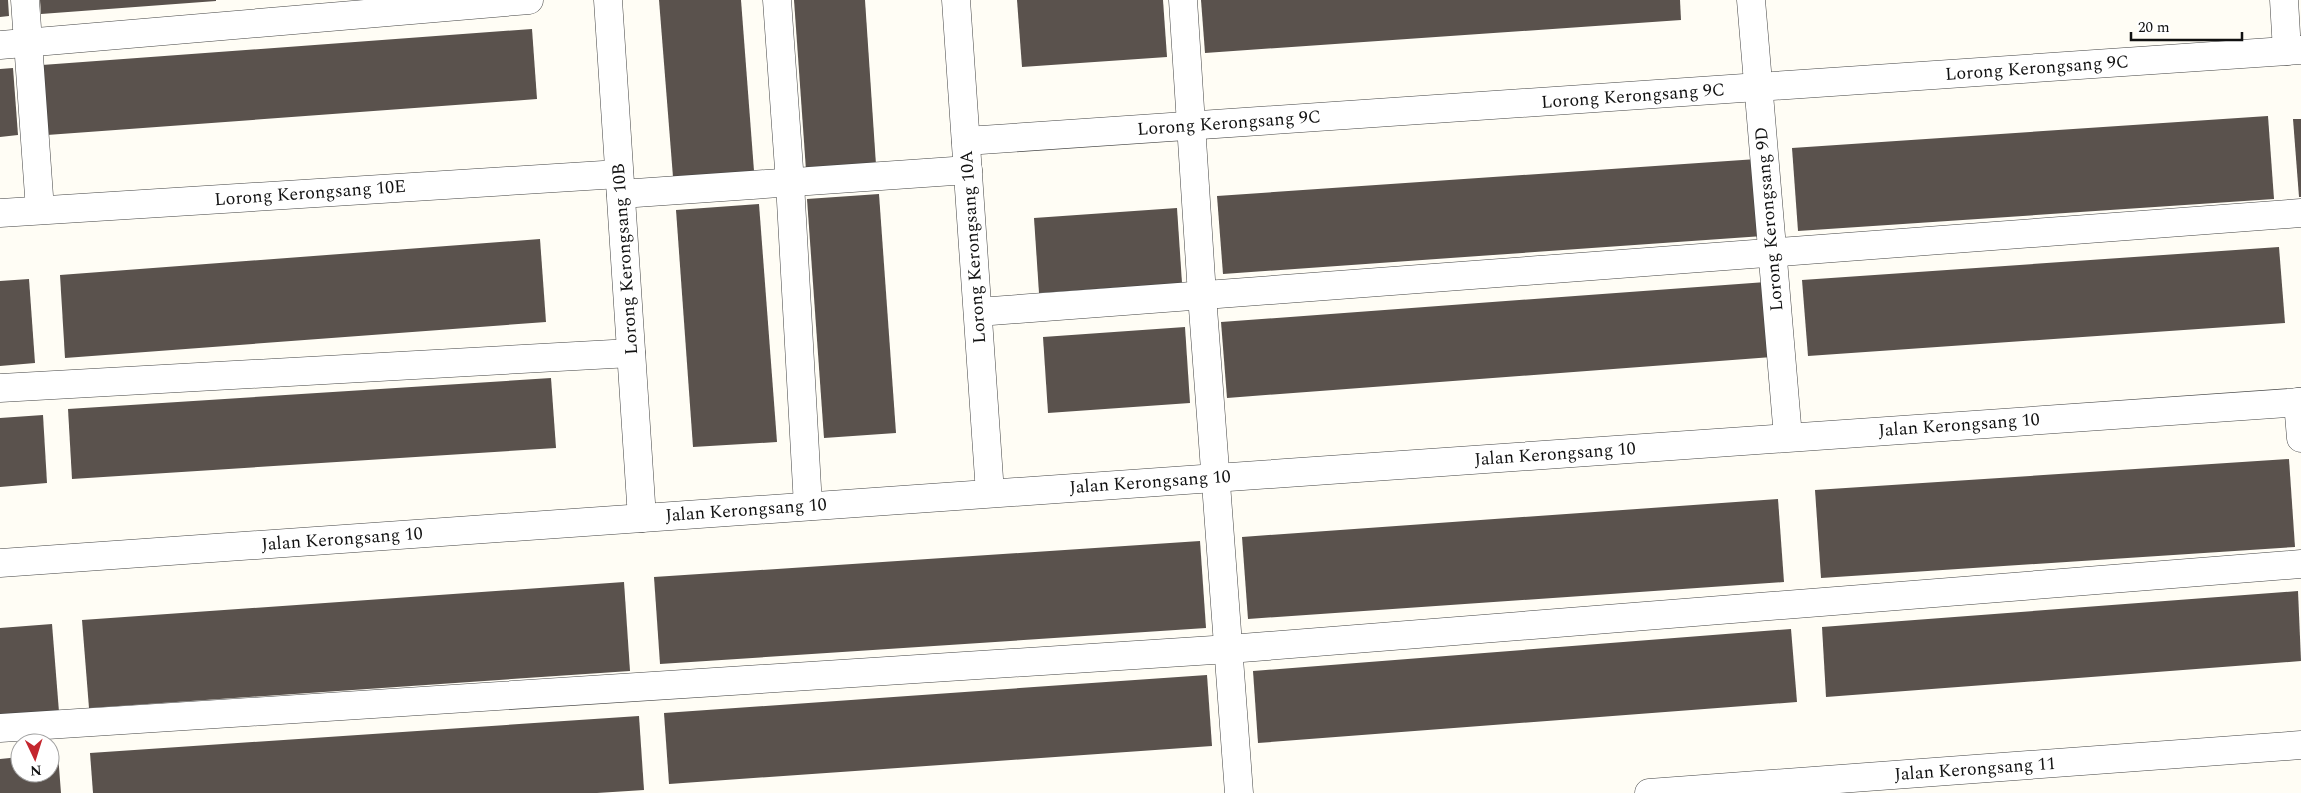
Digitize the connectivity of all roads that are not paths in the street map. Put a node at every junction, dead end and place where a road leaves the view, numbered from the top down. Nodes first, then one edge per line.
1 (25, 0) edge
2 (529, 0) edge
3 (608, 0) edge
4 (777, 0) edge
5 (956, 0) edge
6 (1183, 0) edge
7 (1751, 0) edge
8 (2284, 0) edge
9 (28, 44) junction
10 (0, 45) edge
11 (2294, 51) edge
12 (1757, 87) junction
13 (1192, 126) junction
14 (966, 141) junction
15 (968, 170) junction
16 (790, 182) junction
17 (620, 184) junction
18 (40, 210) junction
19 (0, 213) edge
20 (2301, 213) edge
21 (1771, 253) junction
22 (1202, 295) junction
23 (978, 312) junction
24 (631, 353) junction
25 (0, 388) edge
26 (2300, 402) edge
27 (1788, 437) junction
28 (2301, 438) edge
29 (1217, 477) junction
30 (990, 493) junction
31 (808, 506) junction
32 (642, 518) junction
33 (0, 563) edge
34 (2301, 564) edge
35 (1229, 649) junction
36 (0, 728) edge
37 (2301, 745) edge
38 (1239, 793) edge
39 (1649, 793) edge

1 - 9 street
2 - 9 street
3 - 17 street, Lorong Kerongsang 10B
4 - 16 street
5 - 14 street, Lorong Kerongsang 10A
6 - 13 street
7 - 12 street, Lorong Kerongsang 9D
8 - 11 street
9 - 10 street
9 - 18 street
11 - 12 street, Lorong Kerongsang 9C
12 - 13 street, Lorong Kerongsang 9C
12 - 21 street, Lorong Kerongsang 9D
13 - 14 street, Lorong Kerongsang 9C
13 - 22 street
14 - 15 street, Lorong Kerongsang 10A
15 - 16 street, Lorong Kerongsang 10E
15 - 23 street, Lorong Kerongsang 10A
16 - 17 street, Lorong Kerongsang 10E
16 - 31 street
17 - 18 street, Lorong Kerongsang 10E
17 - 24 street, Lorong Kerongsang 10B
18 - 19 street, Lorong Kerongsang 10E
20 - 21 street
21 - 22 street
21 - 27 street, Lorong Kerongsang 9D
22 - 23 street
22 - 29 street
23 - 30 street, Lorong Kerongsang 10A
24 - 25 street
24 - 32 street, Lorong Kerongsang 10B
26 - 27 street, Jalan Kerongsang 10
26 - 28 street
27 - 29 street, Jalan Kerongsang 10
29 - 30 street, Jalan Kerongsang 10
29 - 35 street
30 - 31 street, Jalan Kerongsang 10
31 - 32 street, Jalan Kerongsang 10
32 - 33 street, Jalan Kerongsang 10
34 - 35 street
35 - 36 street
35 - 38 street
37 - 39 street, Jalan Kerongsang 11

